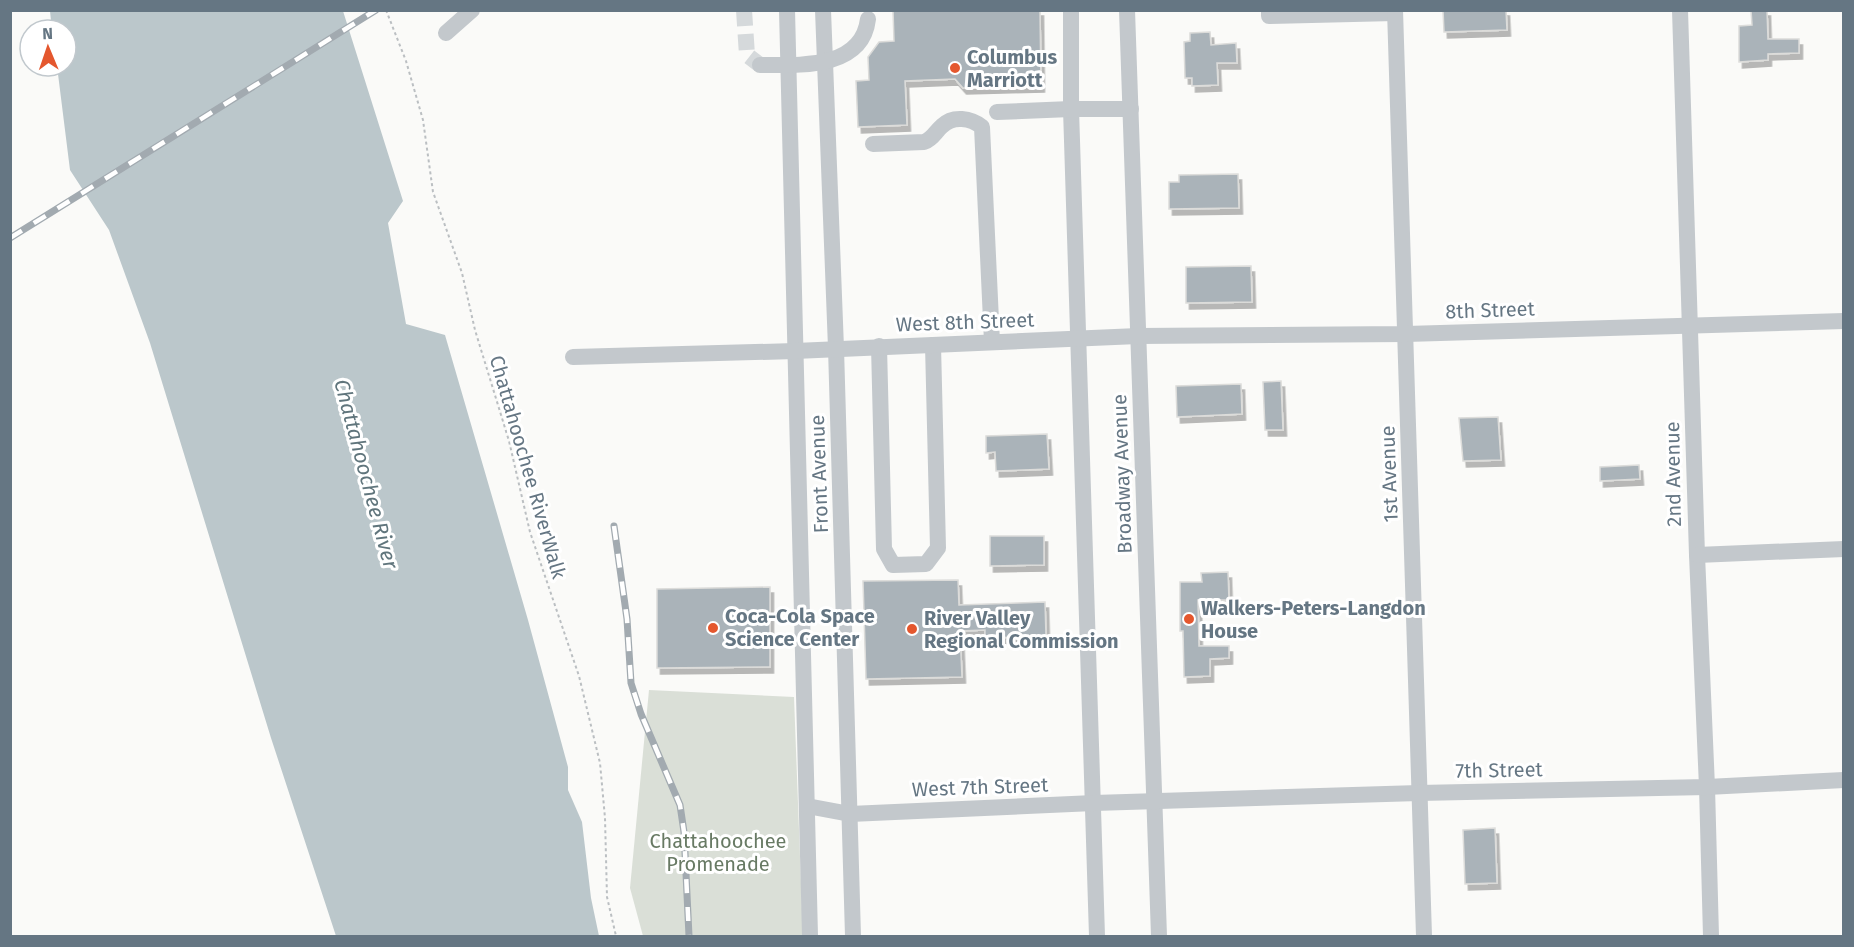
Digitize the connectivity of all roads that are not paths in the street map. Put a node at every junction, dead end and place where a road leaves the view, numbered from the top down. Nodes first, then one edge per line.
1 (472, 10) edge
2 (786, 10) edge
3 (823, 10) edge
4 (1071, 10) edge
5 (1128, 10) edge
6 (1269, 10) edge
7 (1680, 10) edge
8 (1395, 12) edge
9 (868, 19) dead end
10 (446, 33) dead end
11 (825, 62) junction
12 (760, 65) dead end
13 (787, 65) junction
14 (1071, 109) junction
15 (1131, 109) junction
16 (997, 112) dead end
17 (873, 144) dead end
18 (1844, 321) edge
19 (1690, 324) junction
20 (1406, 334) junction
21 (1138, 336) junction
22 (1079, 339) junction
23 (992, 342) junction
24 (933, 345) junction
25 (879, 346) junction
26 (836, 348) junction
27 (795, 351) junction
28 (573, 357) dead end
29 (1844, 549) edge
30 (1696, 555) junction
31 (1844, 780) edge
32 (1707, 787) junction
33 (1419, 793) junction
34 (1156, 802) junction
35 (1094, 803) junction
36 (807, 806) junction
37 (850, 814) junction
38 (810, 936) edge
39 (853, 936) edge
40 (1097, 936) edge
41 (1160, 936) edge
42 (1424, 936) edge
43 (1711, 936) edge

1 - 10 street
2 - 13 street, Front Avenue
3 - 11 street, Front Avenue
4 - 14 street, Broadway Avenue
5 - 15 street, Broadway Avenue
6 - 8 street
7 - 19 street, 2nd Avenue
8 - 20 street, 1st Avenue
9 - 11 street
11 - 13 street
11 - 26 street, Front Avenue
12 - 13 street
13 - 27 street, Front Avenue
14 - 15 street
14 - 16 street
14 - 22 street, Broadway Avenue
15 - 21 street, Broadway Avenue
17 - 23 street
18 - 19 street, 8th Street
19 - 20 street, 8th Street
19 - 30 street, 2nd Avenue
20 - 21 street, 8th Street
20 - 33 street, 1st Avenue
21 - 22 street, West 8th Street
21 - 34 street, Broadway Avenue
22 - 23 street, West 8th Street
22 - 35 street, Broadway Avenue
23 - 24 street, West 8th Street
24 - 25 street, West 8th Street
24 - 25 street
25 - 26 street, West 8th Street
26 - 27 street, West 8th Street
26 - 37 street, Front Avenue
27 - 28 street, West 8th Street
27 - 36 street, Front Avenue
29 - 30 street
30 - 32 street, 2nd Avenue
31 - 32 street, 7th Street
32 - 33 street, 7th Street
32 - 43 street, 2nd Avenue
33 - 34 street, 7th Street
33 - 42 street, 1st Avenue
34 - 35 street, West 7th Street
34 - 41 street, Broadway Avenue
35 - 37 street, West 7th Street
35 - 40 street, Broadway Avenue
36 - 37 street, West 7th Street
36 - 38 street, Front Avenue
37 - 39 street, Front Avenue

